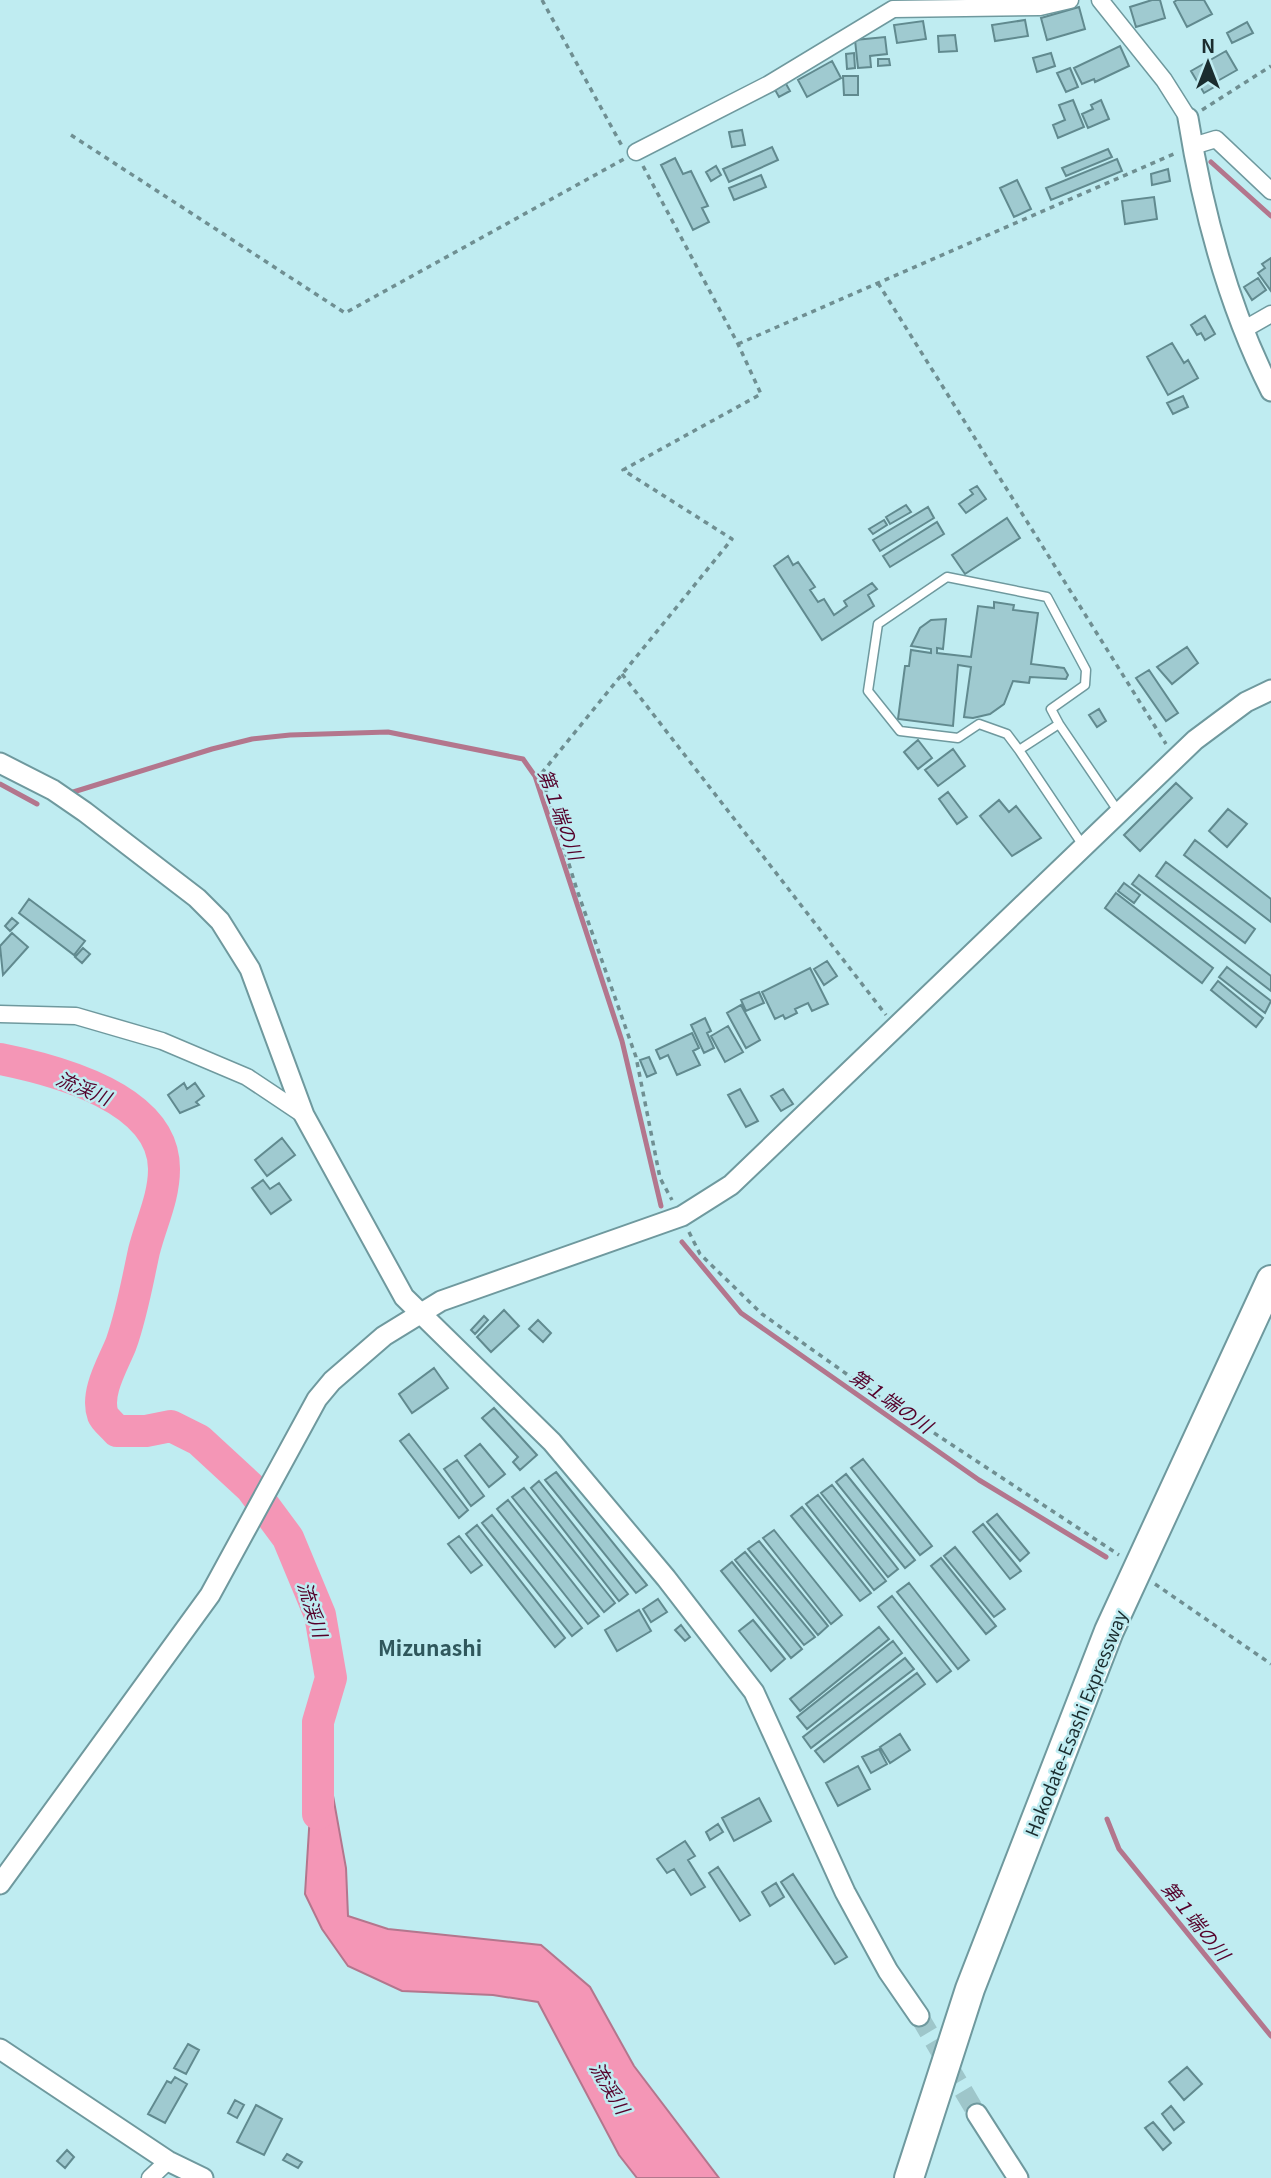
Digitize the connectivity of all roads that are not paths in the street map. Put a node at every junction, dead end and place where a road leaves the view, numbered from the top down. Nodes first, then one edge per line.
1 (1070, 0) edge
2 (1100, 0) edge
3 (1188, 118) joint
4 (1192, 146) junction
5 (636, 152) road end
6 (1271, 191) edge
7 (1271, 314) edge
8 (1243, 330) junction
9 (1271, 391) edge
10 (1271, 690) edge
11 (1059, 724) junction
12 (1019, 750) junction
13 (0, 763) edge
14 (1119, 812) junction
15 (1084, 847) junction
16 (0, 1014) edge
17 (304, 1115) junction
18 (1271, 1280) edge
19 (421, 1314) junction
20 (0, 1884) edge
21 (919, 2016) tunnel mouth
22 (0, 2049) edge
23 (977, 2113) tunnel mouth
24 (168, 2161) junction
25 (150, 2178) edge
26 (203, 2178) edge
27 (909, 2178) edge
28 (1018, 2178) edge

1 - 5 street
2 - 3 street
3 - 4 street
4 - 6 street
4 - 8 street
7 - 8 street
8 - 9 street
10 - 14 street
11 - 12 lane
11 - 12 lane
11 - 14 lane
12 - 15 lane
13 - 17 street
14 - 15 street
15 - 19 street
16 - 17 street
17 - 19 street
18 - 27 highway, Hakodate-Esashi Expressway
19 - 20 street
19 - 21 street
22 - 24 street
23 - 28 street
24 - 25 street
24 - 26 street

